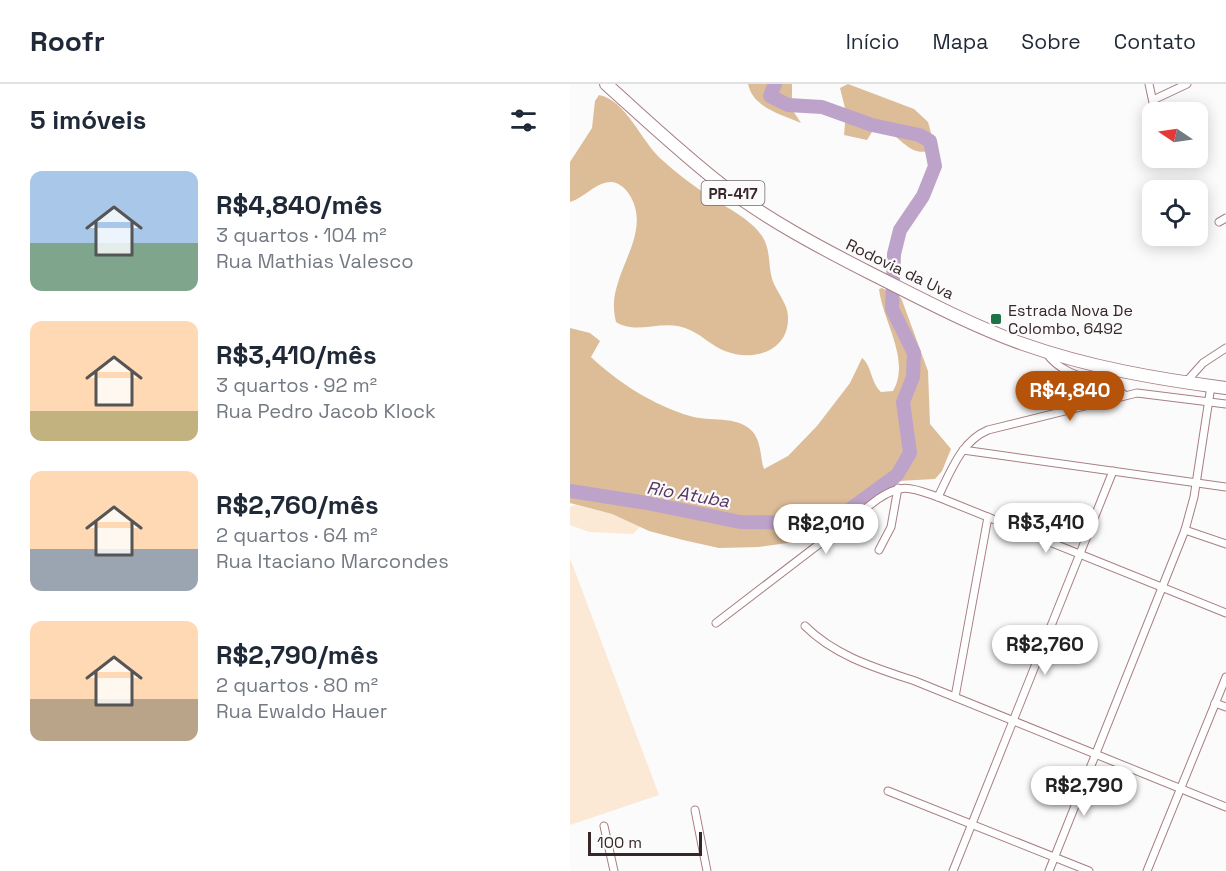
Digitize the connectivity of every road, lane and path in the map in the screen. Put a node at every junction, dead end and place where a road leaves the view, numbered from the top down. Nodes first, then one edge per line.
1 (606, 84) edge
2 (1149, 84) edge
3 (1187, 84) edge
4 (1153, 100) joint
5 (1226, 348) edge
6 (1044, 351) junction
7 (1186, 382) junction
8 (1211, 386) junction
9 (1226, 388) edge
10 (1125, 395) junction
11 (1208, 402) junction
12 (1226, 404) edge
13 (963, 450) junction
14 (1113, 471) junction
15 (1196, 483) junction
16 (1226, 487) edge
17 (898, 488) junction
18 (938, 497) junction
19 (988, 518) junction
20 (1185, 530) junction
21 (1226, 544) edge
22 (879, 550) dead end
23 (1080, 554) junction
24 (1163, 587) junction
25 (1226, 613) edge
26 (716, 623) dead end
27 (805, 626) dead end
28 (1226, 677) edge
29 (956, 697) junction
30 (1215, 703) junction
31 (1226, 707) edge
32 (1013, 721) junction
33 (1096, 754) junction
34 (1181, 788) junction
35 (888, 791) dead end
36 (1226, 807) edge
37 (694, 810) dead end
38 (971, 824) junction
39 (604, 826) dead end
40 (1054, 857) junction
41 (614, 871) edge
42 (707, 871) edge
43 (952, 871) edge
44 (1049, 871) edge
45 (1089, 871) edge
46 (1147, 871) edge

1 - 6 highway, Rodovia da Uva / PR-417
2 - 4 street
3 - 4 street
5 - 7 street
6 - 7 highway, Rodovia da Uva / PR-417
6 - 10 street
7 - 8 highway, Rodovia da Uva / PR-417
8 - 9 highway, Rodovia da Uva / PR-417
8 - 11 street
10 - 11 street
10 - 13 street
11 - 12 street
11 - 15 street
13 - 14 street
13 - 18 street
14 - 15 street
14 - 23 street
15 - 16 street
15 - 20 street
17 - 18 street
17 - 22 street
17 - 26 street
18 - 19 street
19 - 23 street
19 - 29 street
20 - 21 street
20 - 24 street
23 - 24 street
23 - 32 street
24 - 25 street
24 - 33 street
27 - 29 street
28 - 30 street
29 - 32 street
30 - 31 street
30 - 34 street
32 - 33 street
32 - 38 street
33 - 34 street
33 - 40 street
34 - 36 street
34 - 46 street
35 - 38 street
37 - 42 street
38 - 40 street
38 - 43 street
39 - 41 street
40 - 44 street
40 - 45 street

